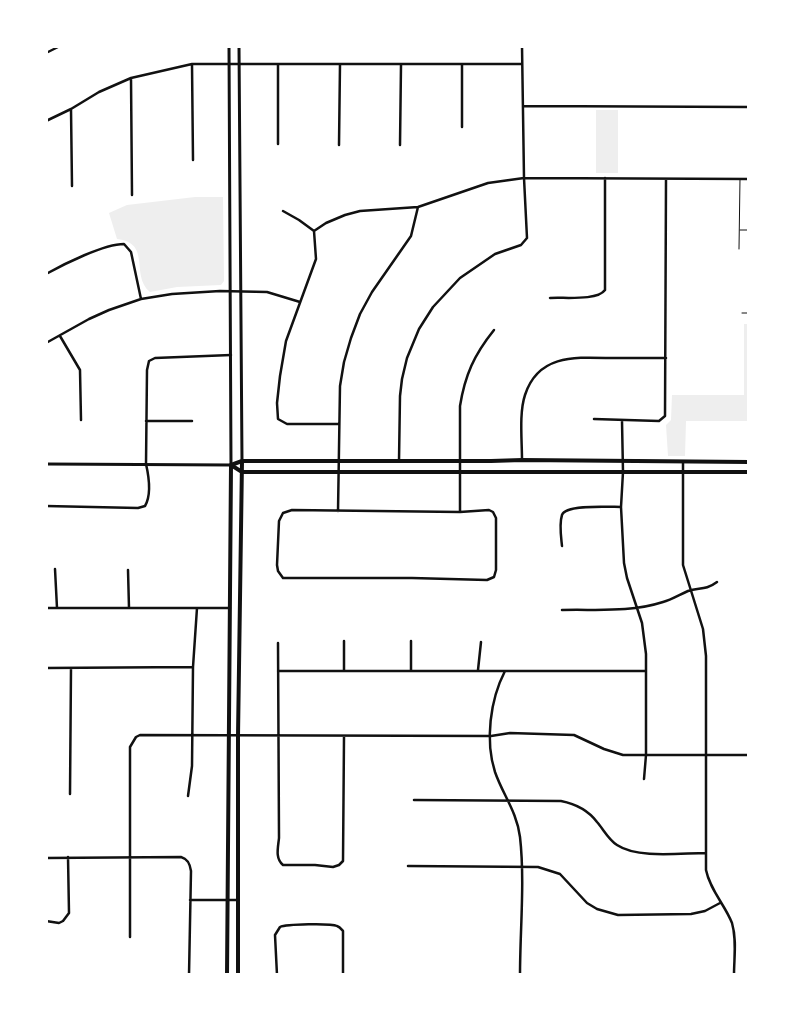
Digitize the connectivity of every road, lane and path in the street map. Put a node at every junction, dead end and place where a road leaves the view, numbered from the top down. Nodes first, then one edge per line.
1 (60, 46) edge
2 (229, 46) edge
3 (239, 46) edge
4 (522, 46) edge
5 (46, 53) edge
6 (192, 64) junction
7 (229, 64) junction
8 (239, 64) junction
9 (278, 64) junction
10 (340, 64) junction
11 (462, 64) junction
12 (522, 64) junction
13 (401, 65) junction
14 (131, 78) junction
15 (523, 106) junction
16 (749, 107) edge
17 (71, 109) junction
18 (46, 120) edge
19 (462, 127) dead end
20 (278, 144) dead end
21 (339, 145) dead end
22 (400, 145) dead end
23 (193, 160) dead end
24 (524, 178) junction
25 (605, 178) junction
26 (666, 179) junction
27 (740, 179) junction
28 (749, 179) edge
29 (72, 186) dead end
30 (132, 195) dead end
31 (418, 207) junction
32 (283, 211) dead end
33 (740, 230) junction
34 (749, 230) edge
35 (314, 231) junction
36 (739, 249) dead end
37 (46, 274) edge
38 (240, 290) junction
39 (230, 291) junction
40 (550, 298) dead end
41 (141, 299) junction
42 (300, 302) junction
43 (742, 313) dead end
44 (749, 313) edge
45 (494, 330) dead end
46 (60, 336) junction
47 (46, 343) edge
48 (231, 355) junction
49 (666, 358) junction
50 (594, 419) dead end
51 (82, 420) dead end
52 (146, 421) junction
53 (192, 421) dead end
54 (622, 421) junction
55 (338, 424) junction
56 (338, 460) junction
57 (522, 460) junction
58 (242, 461) junction
59 (399, 461) junction
60 (460, 461) junction
61 (622, 461) junction
62 (683, 462) junction
63 (749, 462) edge
64 (46, 464) edge
65 (146, 464) junction
66 (231, 465) junction
67 (338, 471) junction
68 (242, 472) junction
69 (459, 472) junction
70 (623, 472) junction
71 (683, 472) junction
72 (749, 472) edge
73 (46, 506) edge
74 (621, 507) junction
75 (338, 510) junction
76 (460, 512) junction
77 (562, 546) dead end
78 (55, 569) dead end
79 (128, 570) dead end
80 (717, 582) dead end
81 (690, 590) junction
82 (46, 608) edge
83 (57, 608) junction
84 (129, 608) junction
85 (197, 608) junction
86 (231, 608) junction
87 (638, 608) junction
88 (562, 610) dead end
89 (344, 641) dead end
90 (411, 641) dead end
91 (481, 642) dead end
92 (278, 643) dead end
93 (193, 667) junction
94 (46, 668) edge
95 (71, 668) junction
96 (344, 670) junction
97 (411, 670) junction
98 (478, 670) junction
99 (278, 671) junction
100 (505, 671) junction
101 (646, 671) junction
102 (193, 735) junction
103 (230, 736) junction
104 (238, 736) junction
105 (279, 736) junction
106 (491, 736) junction
107 (344, 737) junction
108 (646, 755) junction
109 (706, 755) junction
110 (749, 755) edge
111 (644, 779) dead end
112 (70, 794) dead end
113 (188, 796) dead end
114 (414, 800) dead end
115 (509, 801) junction
116 (706, 853) junction
117 (68, 857) junction
118 (130, 857) junction
119 (46, 858) edge
120 (408, 866) dead end
121 (521, 867) junction
122 (190, 900) junction
123 (227, 900) junction
124 (237, 900) junction
125 (720, 903) junction
126 (46, 921) edge
127 (130, 938) dead end
128 (189, 975) edge
129 (227, 975) edge
130 (238, 975) edge
131 (277, 975) edge
132 (343, 975) edge
133 (520, 975) edge
134 (734, 975) edge

1 - 5 street
2 - 7 street
3 - 8 street
4 - 12 street
6 - 7 street
6 - 14 street
6 - 23 street
7 - 8 street
7 - 39 street
8 - 9 street
8 - 38 street
9 - 10 street
9 - 20 street
10 - 13 street
10 - 21 street
11 - 12 street
11 - 13 street
11 - 19 street
12 - 15 street
13 - 22 street
14 - 17 street
14 - 30 street
15 - 16 street
15 - 24 street
17 - 18 street
17 - 29 street
24 - 25 street
24 - 31 street
24 - 59 street
25 - 26 street
25 - 40 street
26 - 27 street
26 - 49 street
27 - 28 street
27 - 33 lane
31 - 35 street
31 - 55 street
32 - 35 street
33 - 34 lane
33 - 36 lane
35 - 42 street
37 - 41 street
38 - 39 street
38 - 42 street
38 - 58 street
39 - 41 street
39 - 48 street
41 - 46 street
42 - 55 street
43 - 44 lane
45 - 60 street
46 - 47 street
46 - 51 street
48 - 52 street
48 - 66 street
49 - 54 street
49 - 57 street
50 - 54 street
52 - 53 street
52 - 65 street
54 - 61 street
55 - 56 street
56 - 58 main road
56 - 59 main road
56 - 67 street
57 - 60 main road
57 - 61 main road
58 - 66 main road
58 - 68 main road
59 - 60 main road
60 - 69 street
61 - 62 main road
61 - 70 street
62 - 63 main road
62 - 71 street
64 - 65 street
65 - 66 street
65 - 73 street
66 - 68 main road
66 - 86 main road
67 - 68 main road
67 - 69 main road
67 - 75 street
68 - 104 main road
69 - 70 main road
69 - 76 street
70 - 71 main road
70 - 74 street
71 - 72 main road
71 - 81 street
74 - 77 street
74 - 87 street
75 - 76 street
75 - 76 street
78 - 83 street
79 - 84 street
80 - 81 street
81 - 87 street
81 - 109 street
82 - 83 street
83 - 84 street
84 - 85 street
85 - 86 street
85 - 93 street
86 - 103 main road
87 - 88 street
87 - 101 street
89 - 96 street
90 - 97 street
91 - 98 street
92 - 99 street
93 - 95 street
93 - 102 street
94 - 95 street
95 - 112 street
96 - 97 street
96 - 99 street
97 - 98 street
98 - 100 street
99 - 105 street
100 - 101 street
100 - 106 street
101 - 108 street
102 - 103 street
102 - 113 street
102 - 118 street
103 - 104 street
103 - 123 main road
104 - 105 street
104 - 124 main road
105 - 107 street
105 - 107 street
106 - 107 street
106 - 108 street
106 - 115 street
108 - 109 street
108 - 111 street
109 - 110 street
109 - 116 street
114 - 115 street
115 - 116 street
115 - 121 street
116 - 125 street
117 - 118 street
117 - 119 street
117 - 126 street
118 - 122 street
118 - 127 street
120 - 121 street
121 - 125 street
121 - 133 street
122 - 123 street
122 - 128 street
123 - 124 street
123 - 129 main road
124 - 130 main road
125 - 134 street
131 - 132 street

